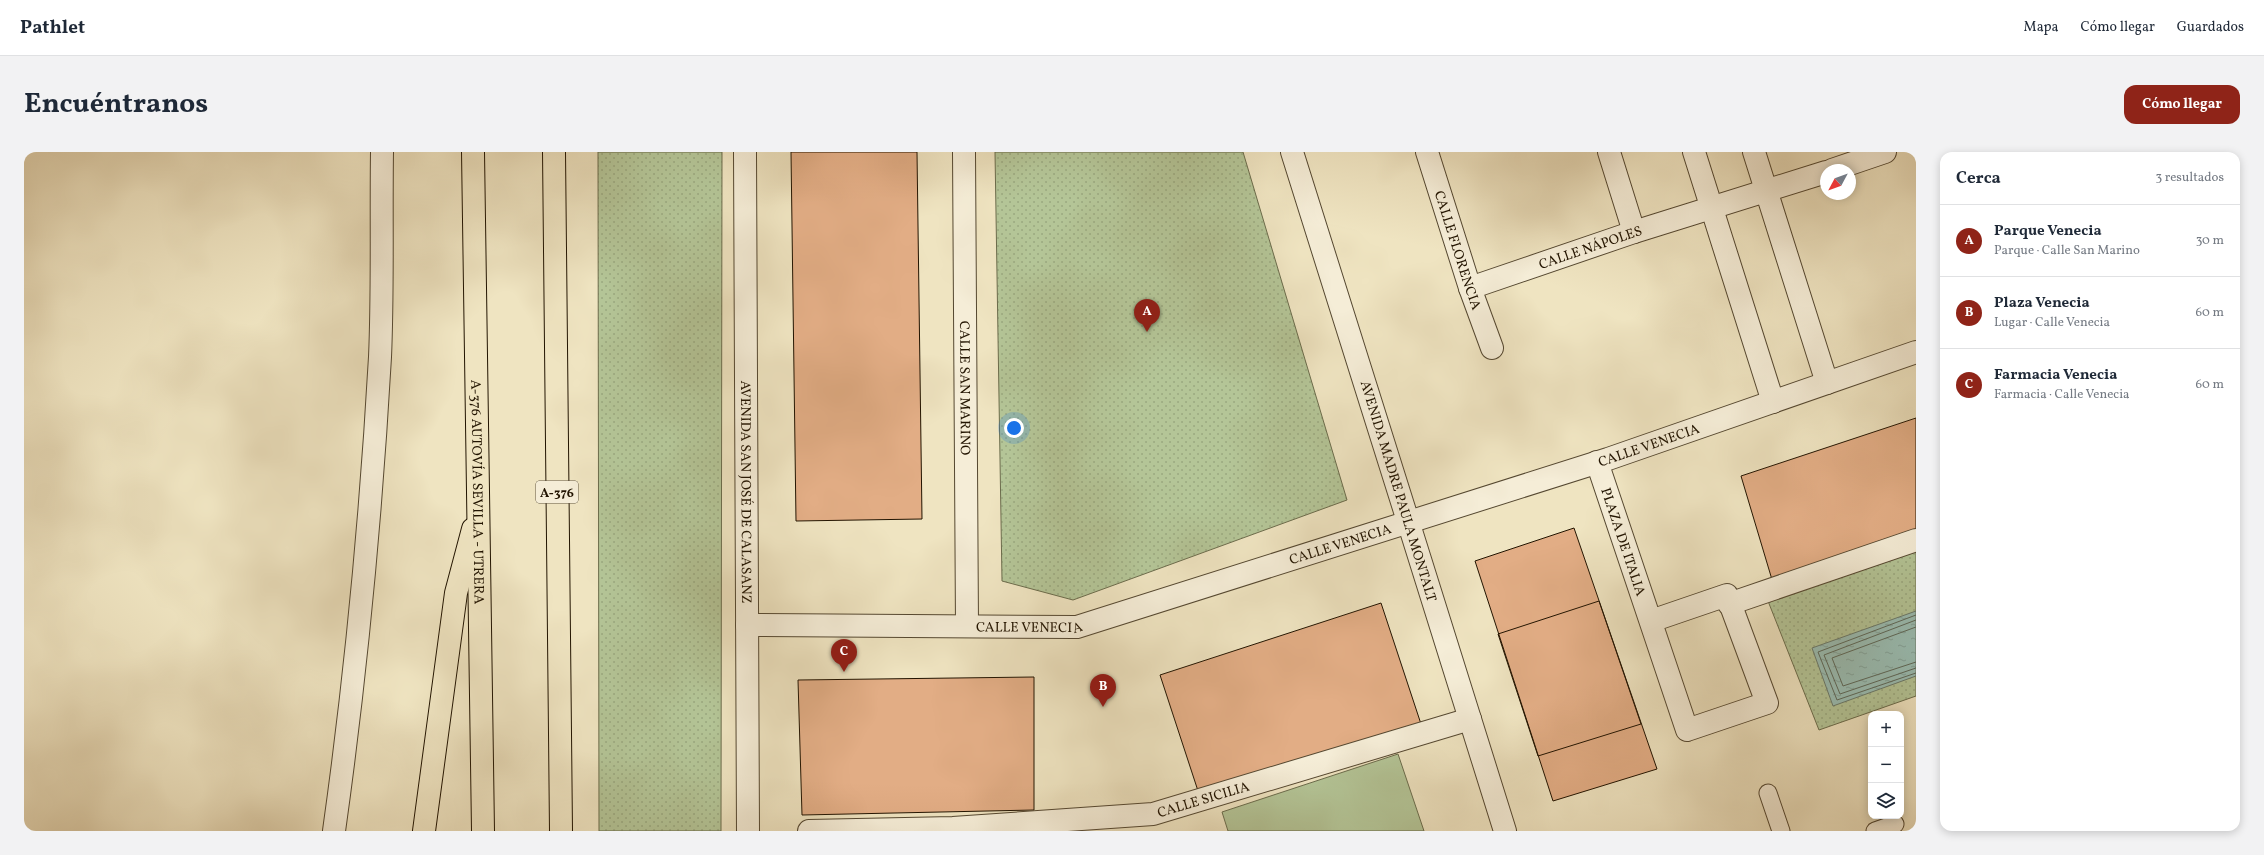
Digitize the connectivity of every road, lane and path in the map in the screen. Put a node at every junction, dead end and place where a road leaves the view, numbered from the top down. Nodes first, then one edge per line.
1 (382, 152) edge
2 (473, 152) edge
3 (554, 152) edge
4 (745, 152) edge
5 (964, 152) edge
6 (1292, 152) edge
7 (1428, 152) edge
8 (1609, 152) edge
9 (1694, 152) edge
10 (1754, 152) edge
11 (1885, 152) edge
12 (1840, 164) edge
13 (1820, 171) edge
14 (1766, 191) junction
15 (1711, 207) junction
16 (1634, 232) junction
17 (1470, 288) junction
18 (1492, 348) dead end
19 (1916, 352) edge
20 (1827, 383) junction
21 (1773, 402) junction
22 (1598, 462) junction
23 (480, 505) junction
24 (1408, 521) junction
25 (1916, 540) edge
26 (1730, 604) junction
27 (1651, 621) junction
28 (747, 625) junction
29 (967, 625) junction
30 (1470, 719) junction
31 (1768, 793) dead end
32 (1895, 824) dead end
33 (334, 831) edge
34 (424, 831) edge
35 (483, 831) edge
36 (560, 831) edge
37 (748, 831) edge
38 (809, 831) edge
39 (1505, 831) edge
40 (1781, 831) edge
41 (1876, 831) edge

1 - 33 street
2 - 23 highway, A-376 AUTOVÍA SEVILLA - UTRERA
3 - 36 highway, A-376
4 - 28 street, AVENIDA SAN JOSÉ DE CALASANZ
5 - 29 street, CALLE SAN MARINO
6 - 24 street, AVENIDA MADRE PAULA MONTALT
7 - 17 street, CALLE FLORENCIA
8 - 16 street
9 - 15 street
10 - 14 street
11 - 12 street, CALLE NÁPOLES
13 - 14 street, CALLE NÁPOLES
14 - 15 street, CALLE NÁPOLES
14 - 20 street
15 - 16 street, CALLE NÁPOLES
15 - 21 street
16 - 17 street, CALLE NÁPOLES
17 - 18 street, CALLE FLORENCIA
19 - 20 street, CALLE VENECIA
20 - 21 street, CALLE VENECIA
21 - 22 street, CALLE VENECIA
22 - 24 street, CALLE VENECIA
22 - 27 street, PLAZA DE ITALIA
23 - 34 highway
23 - 35 highway, A-376 AUTOVÍA SEVILLA - UTRERA
24 - 29 street, CALLE VENECIA
24 - 30 street, AVENIDA MADRE PAULA MONTALT
25 - 26 street
26 - 27 street
26 - 27 street, PLAZA DE ITALIA
28 - 29 street, CALLE VENECIA
28 - 37 street, AVENIDA SAN JOSÉ DE CALASANZ
30 - 38 street, CALLE SICILIA
30 - 39 street, AVENIDA MADRE PAULA MONTALT
31 - 40 lane
32 - 41 lane

